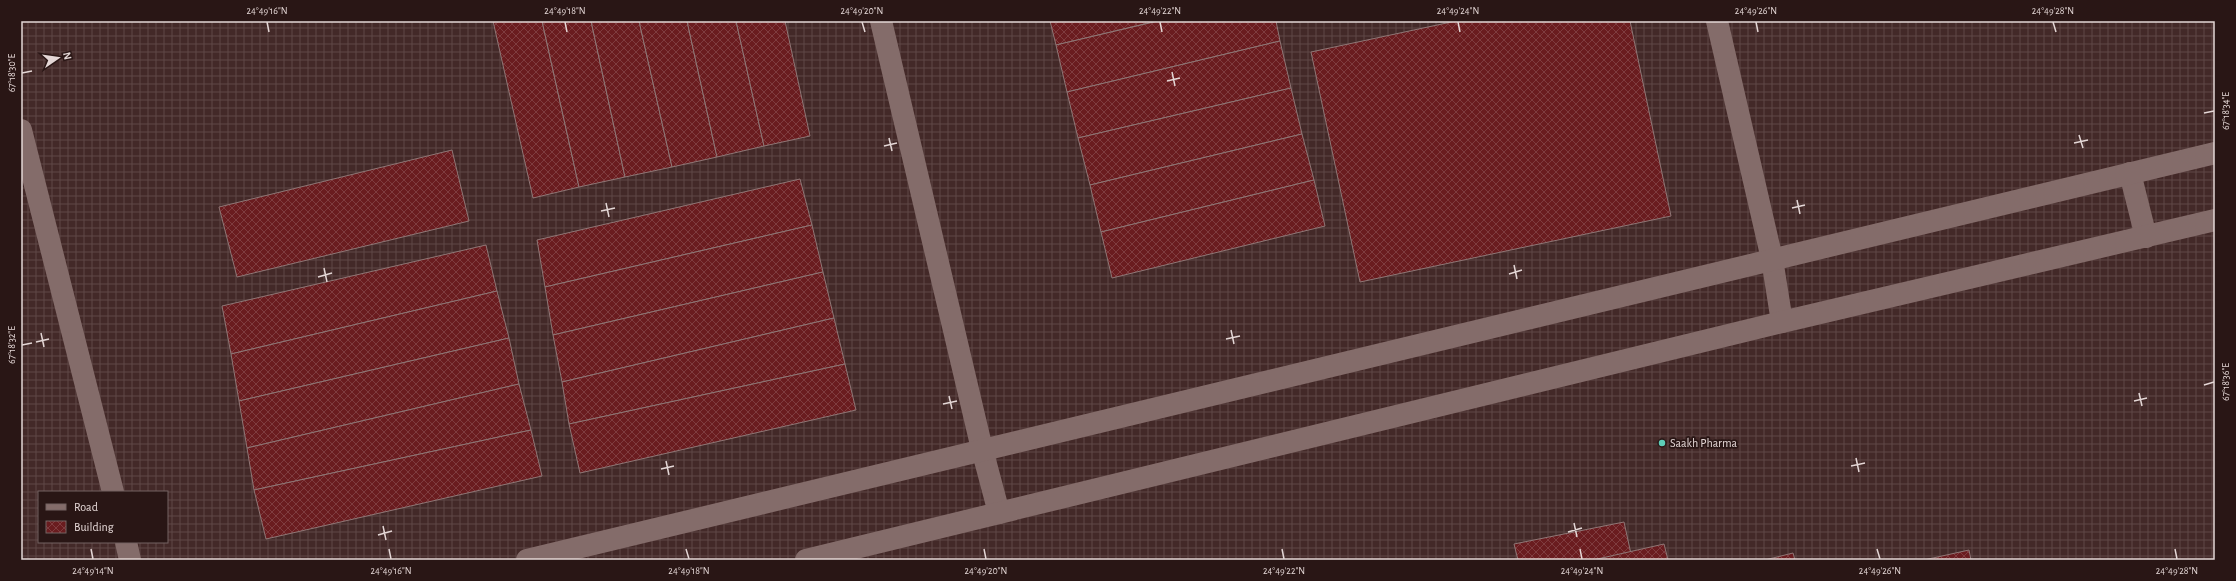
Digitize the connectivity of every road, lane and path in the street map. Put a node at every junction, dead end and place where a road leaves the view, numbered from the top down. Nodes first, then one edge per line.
1 (881, 21) edge
2 (1717, 21) edge
3 (21, 130) edge
4 (2215, 153) edge
5 (2130, 173) junction
6 (2215, 220) edge
7 (2146, 237) junction
8 (1772, 259) junction
9 (1782, 322) junction
10 (982, 449) junction
11 (113, 491) edge
12 (999, 513) junction
13 (126, 543) edge
14 (555, 557) edge
15 (130, 560) edge
16 (527, 560) edge
17 (806, 560) edge

1 - 10 lane
2 - 8 lane
3 - 11 lane
4 - 5 lane
5 - 7 lane
5 - 8 lane
6 - 7 lane
7 - 9 lane
8 - 9 lane
8 - 10 lane
9 - 12 lane
10 - 12 lane
10 - 14 lane
12 - 17 lane
13 - 15 lane
14 - 16 lane

